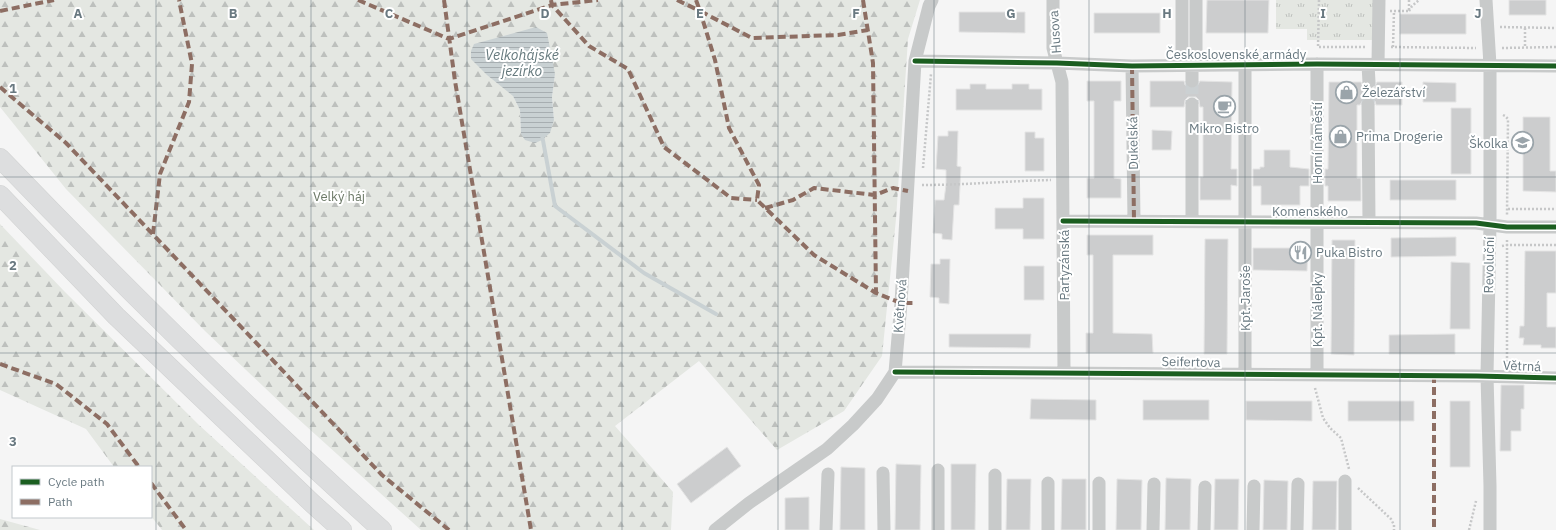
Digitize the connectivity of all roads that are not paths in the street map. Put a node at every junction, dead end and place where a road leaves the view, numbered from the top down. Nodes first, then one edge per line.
1 (932, 0) edge
2 (1053, 0) edge
3 (1182, 0) edge
4 (1196, 0) edge
5 (1486, 0) edge
6 (1379, 5) edge
7 (915, 61) junction
8 (1057, 63) junction
9 (1317, 64) junction
10 (1373, 64) junction
11 (1190, 65) junction
12 (1245, 65) junction
13 (1494, 65) junction
14 (1132, 66) junction
15 (1556, 66) edge
16 (1192, 81) tunnel mouth
17 (1368, 82) tunnel mouth
18 (1192, 104) tunnel mouth
19 (1368, 105) tunnel mouth
20 (0, 158) edge
21 (0, 195) edge
22 (1063, 221) junction
23 (1134, 221) junction
24 (1192, 221) junction
25 (1244, 222) junction
26 (1317, 222) junction
27 (1369, 222) junction
28 (1490, 224) junction
29 (1556, 227) edge
30 (895, 372) junction
31 (1064, 372) junction
32 (1245, 374) junction
33 (1487, 376) junction
34 (1556, 378) edge
35 (1315, 380) junction
36 (938, 470) dead end
37 (828, 474) dead end
38 (883, 474) dead end
39 (995, 475) dead end
40 (1351, 481) road end
41 (1048, 483) dead end
42 (1099, 483) dead end
43 (1154, 484) dead end
44 (1298, 484) dead end
45 (1254, 486) dead end
46 (1205, 487) dead end
47 (342, 530) edge
48 (382, 530) edge
49 (715, 530) edge
50 (826, 530) edge
51 (884, 530) edge
52 (938, 530) edge
53 (995, 530) edge
54 (1048, 530) edge
55 (1098, 530) edge
56 (1153, 530) edge
57 (1204, 530) edge
58 (1253, 530) edge
59 (1297, 530) edge
60 (1345, 530) edge
61 (1490, 530) edge

1 - 7 street, Květnová
2 - 8 street, Husova
3 - 11 street
4 - 11 street
5 - 13 street, Revoluční
6 - 10 street
7 - 8 street, Československé armády
7 - 30 street, Květnová
8 - 14 street, Československé armády
8 - 22 street, Partyzánská
9 - 10 street, Československé armády
9 - 12 street, Československé armády
9 - 26 street, Horní náměstí
10 - 13 street, Československé armády
10 - 17 street
11 - 12 street, Československé armády
11 - 14 street, Československé armády
11 - 16 street
12 - 25 street
13 - 15 street, Československé armády
13 - 28 street, Revoluční
14 - 23 street, Dukelská
18 - 24 street
19 - 27 street
20 - 48 highway
21 - 47 highway
22 - 23 street, Komenského
22 - 31 street, Partyzánská
23 - 24 street, Komenského
24 - 25 street, Komenského
25 - 26 street, Komenského
25 - 32 street, Kpt. Jaroše
26 - 27 street, Komenského
26 - 35 street, Kpt. Nálepky
27 - 28 street, Komenského
28 - 29 street, Komenského
28 - 33 street, Revoluční
30 - 31 street, Seifertova
30 - 49 street, Květnová
31 - 32 street, Seifertova
32 - 35 street, Seifertova
33 - 34 street, Větrná
33 - 35 street, Seifertova
33 - 61 street, Revoluční
36 - 52 street
37 - 50 street
38 - 51 street
39 - 53 street
40 - 60 street
41 - 54 street
42 - 55 street
43 - 56 street
44 - 59 street
45 - 58 street
46 - 57 street

